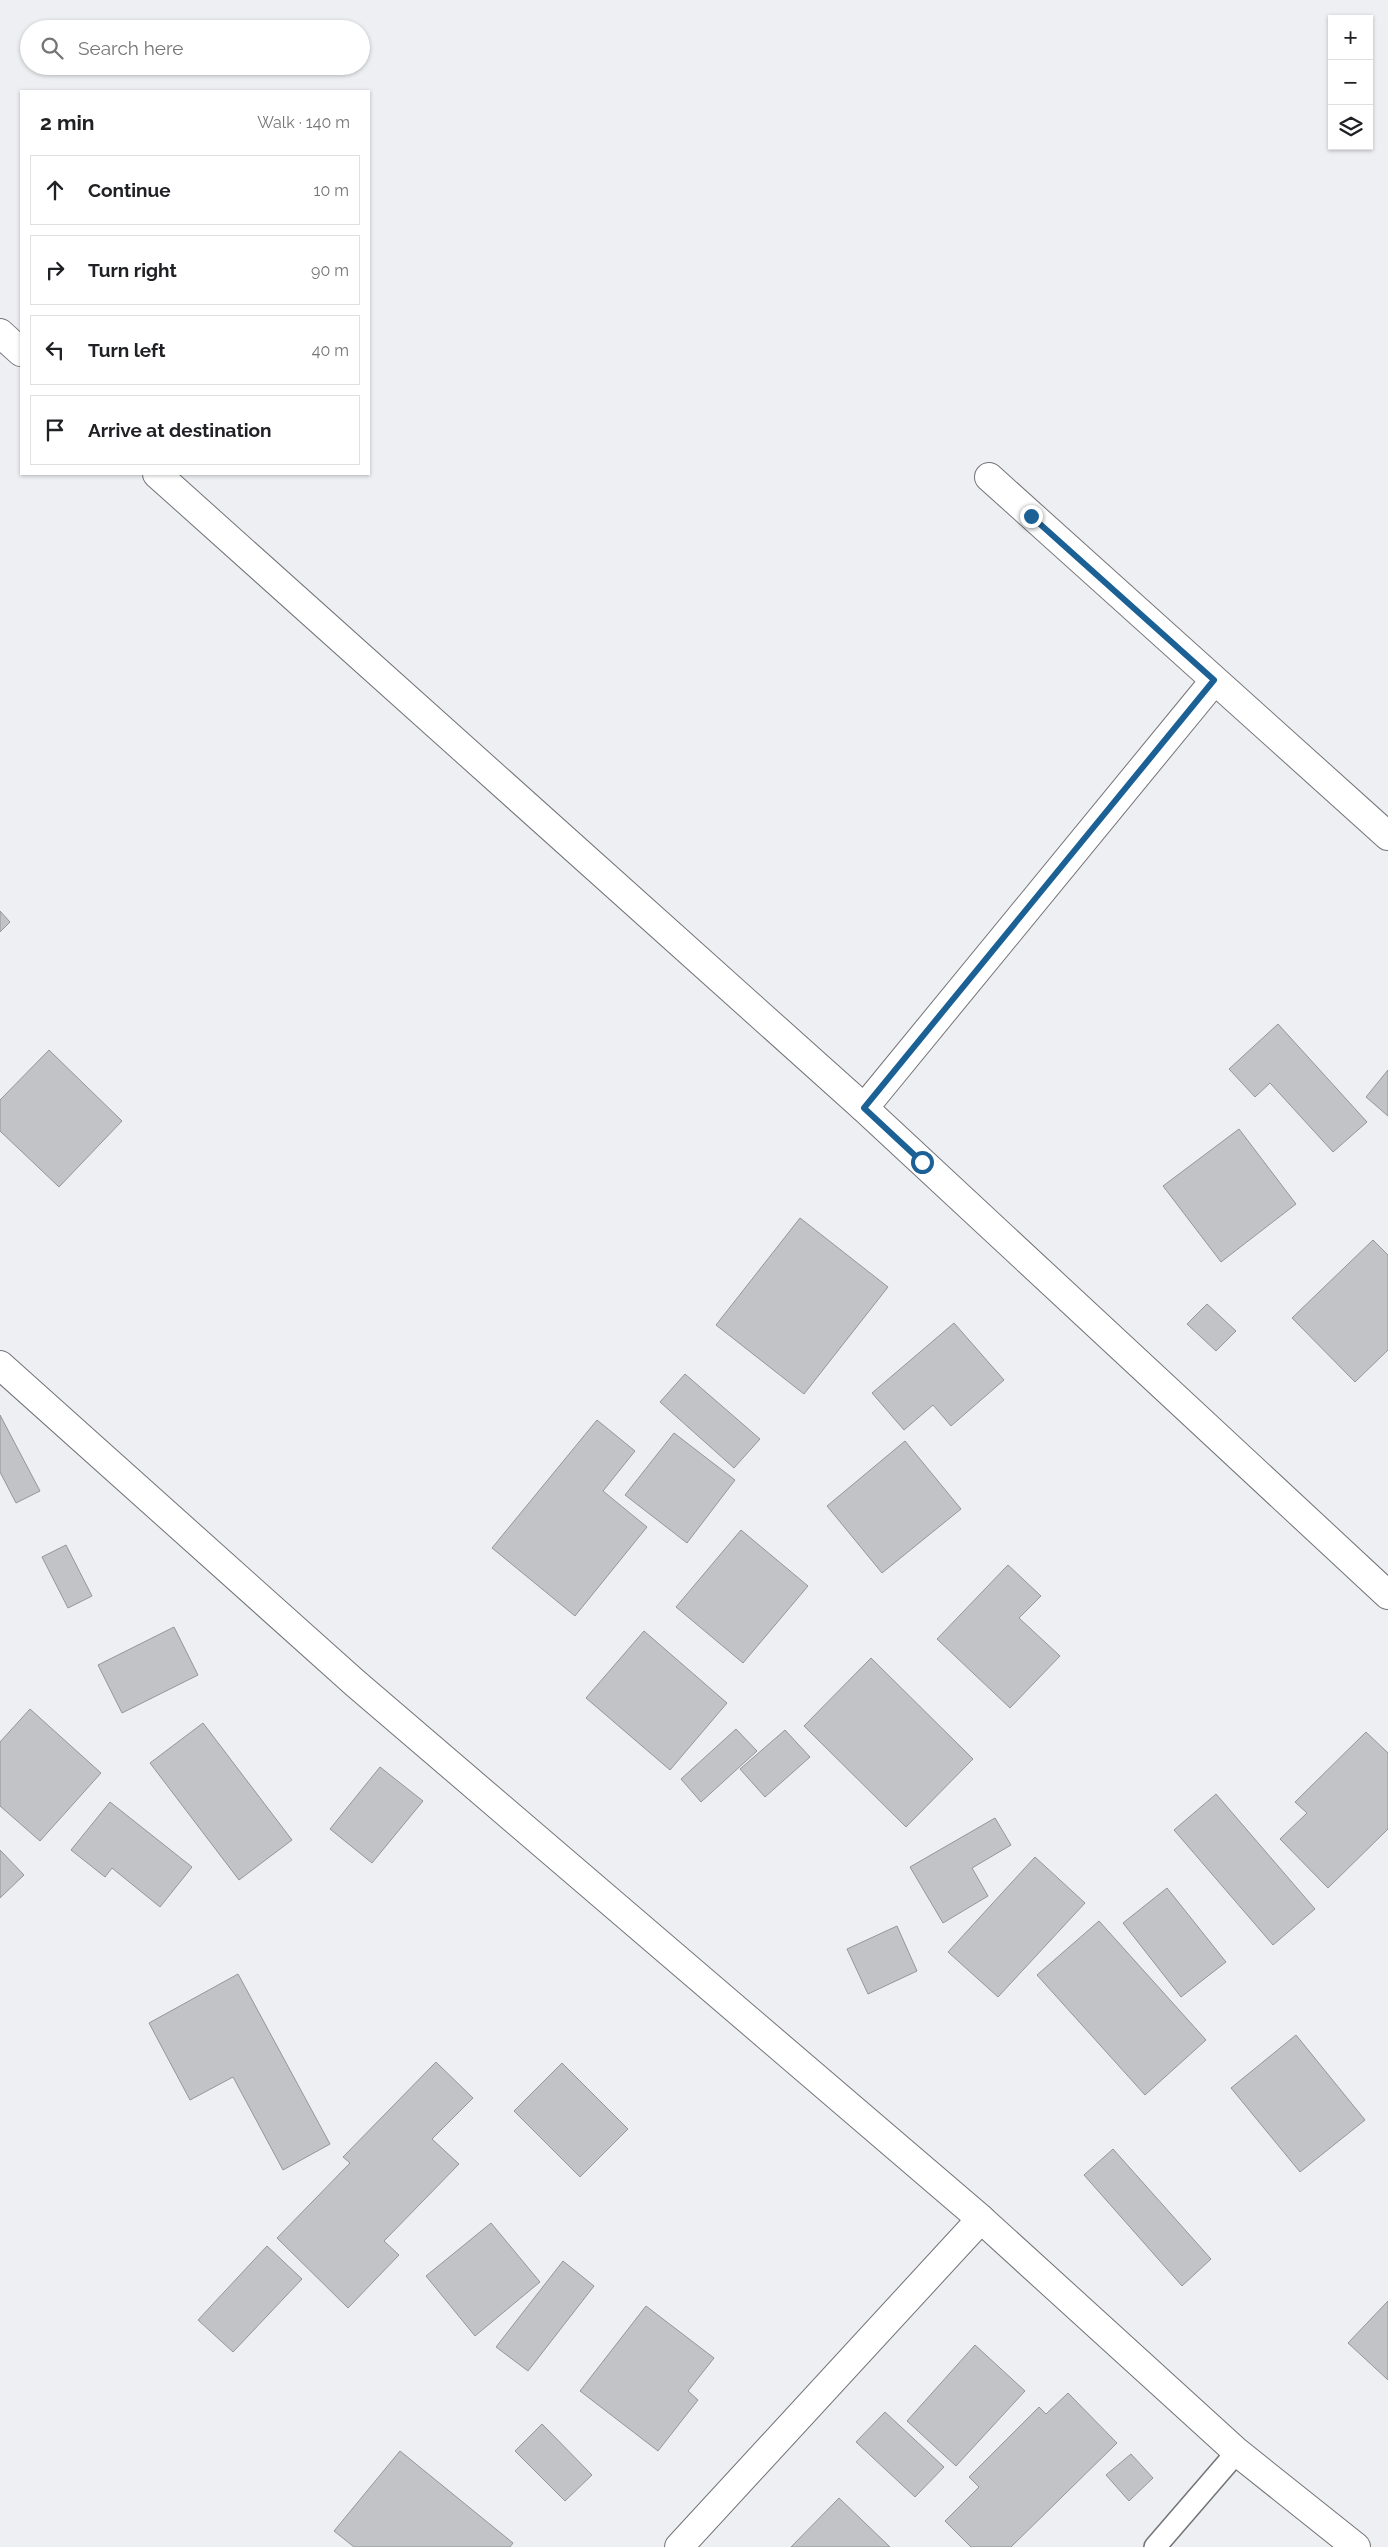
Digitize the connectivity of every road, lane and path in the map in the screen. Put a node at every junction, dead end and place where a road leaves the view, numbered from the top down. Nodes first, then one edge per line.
1 (0, 333) edge
2 (20, 351) edge
3 (158, 475) edge
4 (989, 478) dead end
5 (1214, 680) junction
6 (1388, 836) edge
7 (864, 1108) junction
8 (0, 1365) edge
9 (1388, 1595) edge
10 (981, 2219) junction
11 (1237, 2452) junction
12 (679, 2547) edge
13 (1155, 2547) edge
14 (1356, 2547) edge

1 - 2 street
3 - 7 street
4 - 5 street
5 - 6 street
5 - 7 street
7 - 9 street
8 - 10 street
10 - 11 street
10 - 12 street
11 - 13 lane
11 - 14 street

